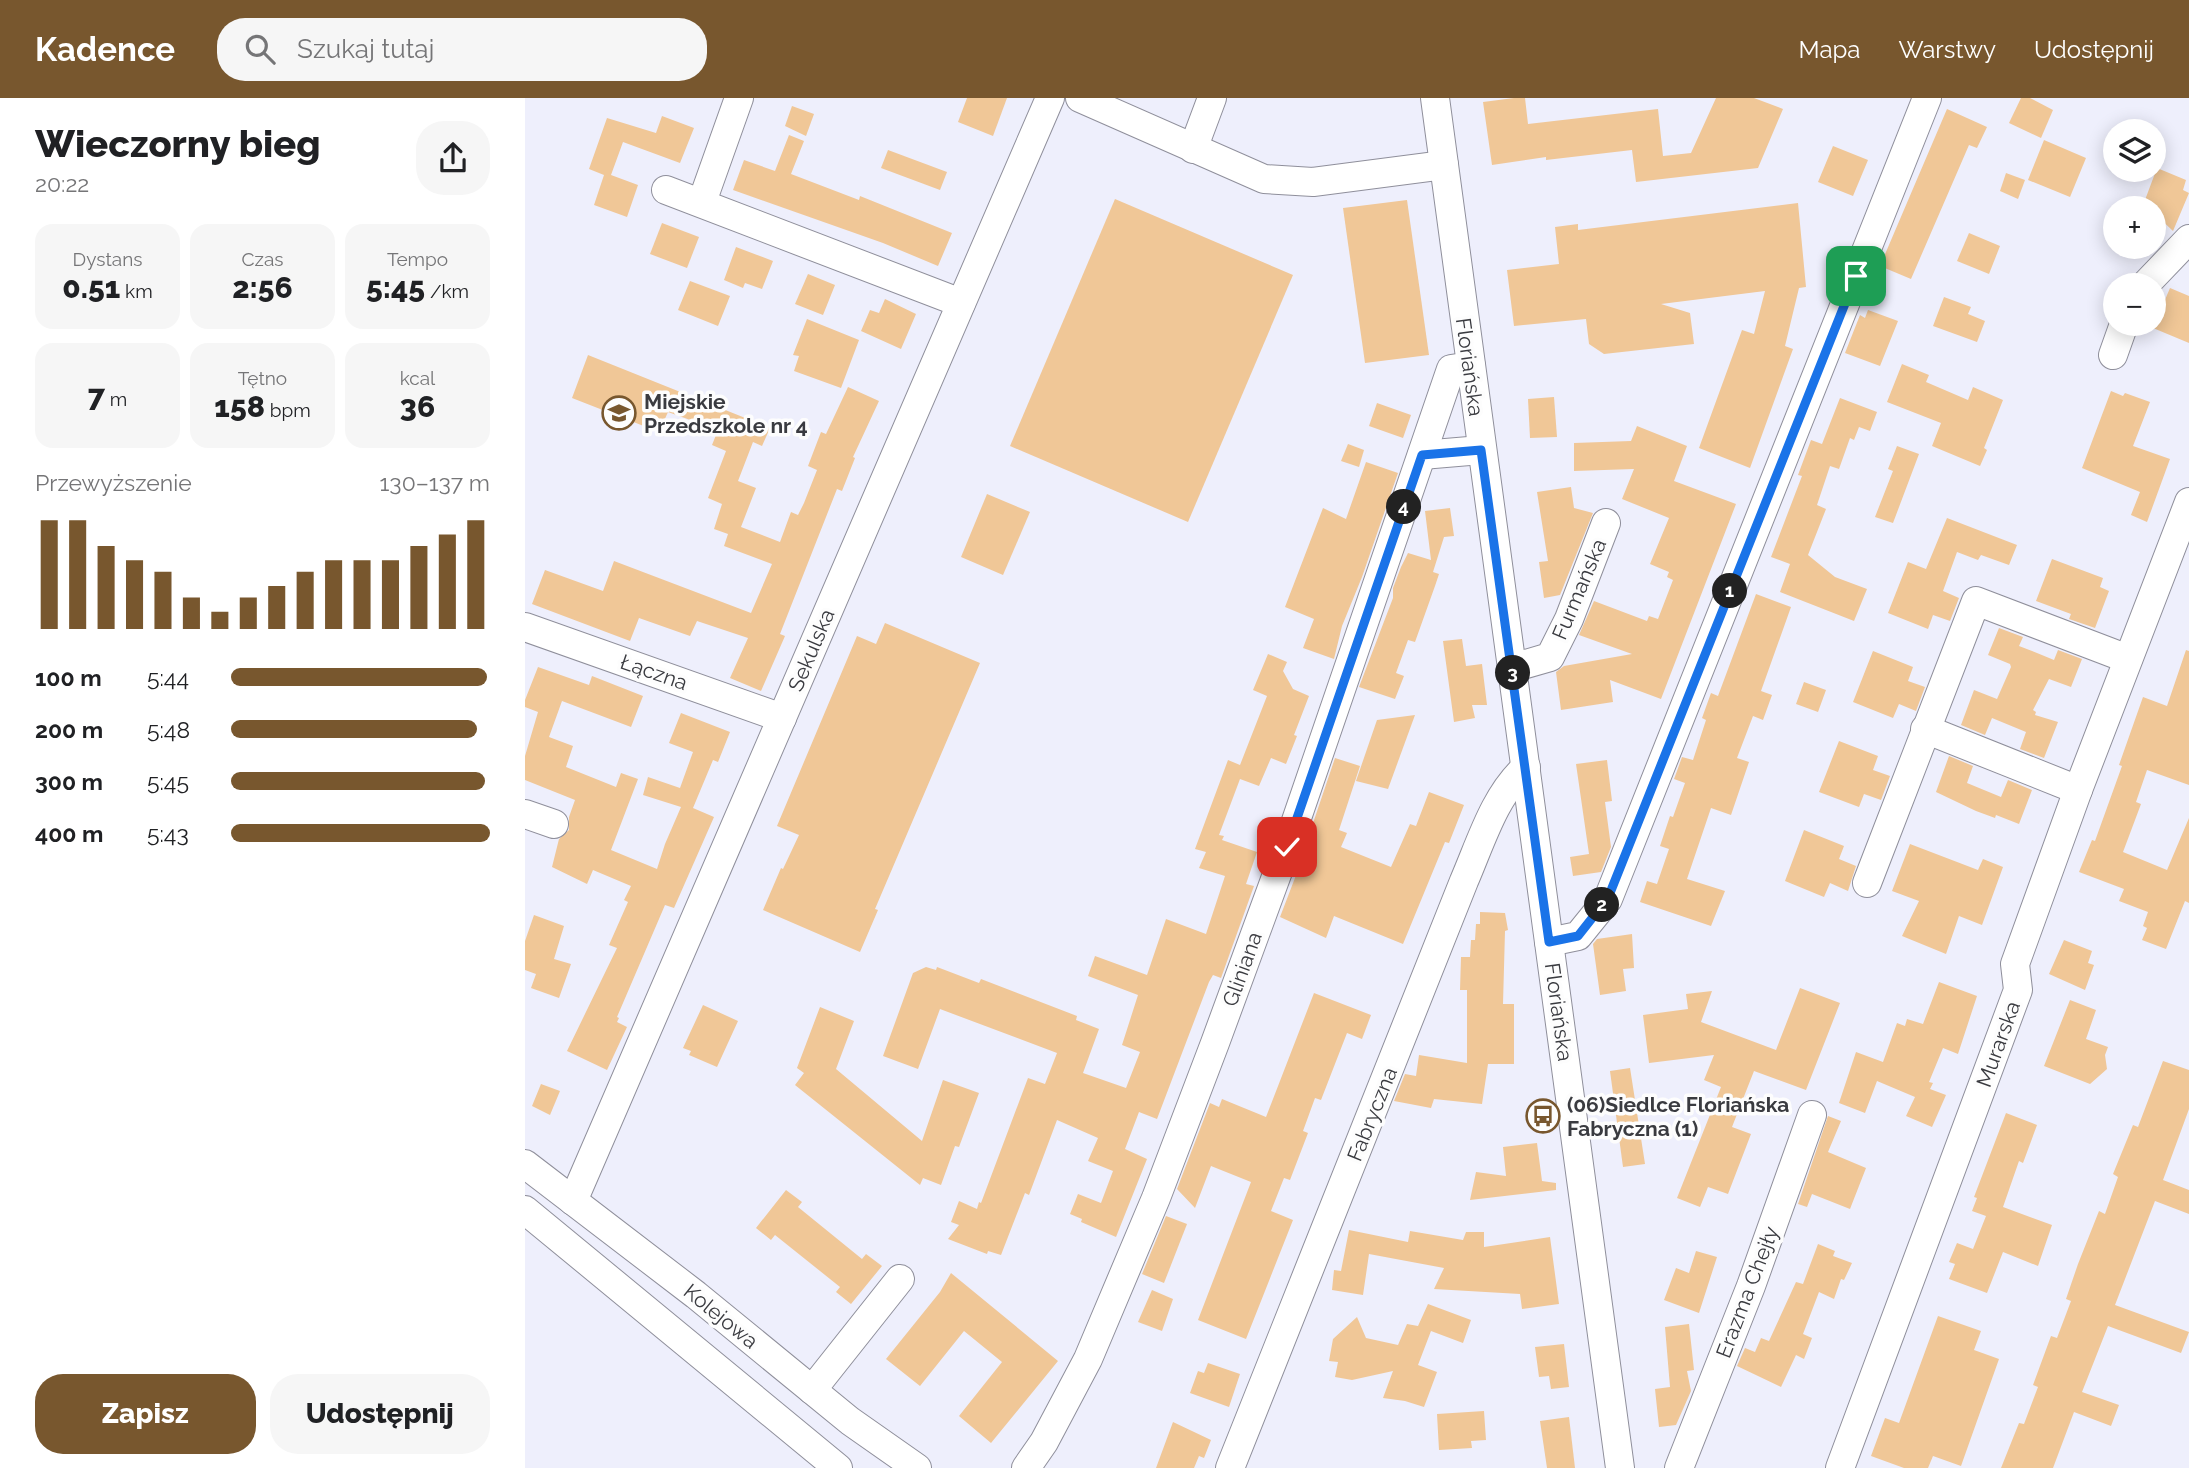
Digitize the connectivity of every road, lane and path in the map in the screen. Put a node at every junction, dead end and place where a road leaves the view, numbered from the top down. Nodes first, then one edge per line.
1 (739, 98) edge
2 (1049, 98) edge
3 (1080, 98) edge
4 (1212, 98) edge
5 (1435, 98) edge
6 (1927, 98) edge
7 (1193, 149) junction
8 (1444, 165) junction
9 (666, 190) dead end
10 (702, 202) junction
11 (2189, 239) edge
12 (2156, 273) edge
13 (961, 303) junction
14 (2120, 336) edge
15 (2113, 355) dead end
16 (1461, 367) junction
17 (1481, 450) junction
18 (1422, 455) junction
19 (2189, 502) edge
20 (1606, 523) dead end
21 (525, 627) edge
22 (2128, 659) junction
23 (1512, 668) junction
24 (782, 718) junction
25 (1925, 729) junction
26 (1526, 767) junction
27 (2078, 790) junction
28 (525, 814) edge
29 (554, 824) dead end
30 (1867, 883) dead end
31 (1549, 942) junction
32 (1812, 1115) dead end
33 (525, 1164) edge
34 (573, 1202) junction
35 (525, 1210) edge
36 (899, 1279) dead end
37 (812, 1390) junction
38 (838, 1468) edge
39 (917, 1468) edge
40 (1026, 1468) edge
41 (1230, 1468) edge
42 (1621, 1468) edge
43 (1679, 1468) edge
44 (1840, 1468) edge

1 - 10 street
2 - 13 street, Sekulska
3 - 7 street
4 - 7 street
5 - 8 street, Floriańska
6 - 31 street
7 - 8 street
8 - 16 street, Floriańska
9 - 10 street
10 - 13 street
11 - 12 street
13 - 24 street, Sekulska
14 - 15 street
16 - 17 street, Floriańska
16 - 18 street, Gliniana
17 - 18 street
17 - 23 street, Floriańska
18 - 40 street, Gliniana
19 - 22 street, Murarska
20 - 23 street, Furmańska
21 - 24 street, Łączna
22 - 25 street
22 - 27 street, Murarska
23 - 26 street, Floriańska
24 - 34 street, Sekulska
25 - 27 street
25 - 30 street
26 - 31 street, Floriańska
26 - 41 street, Fabryczna
27 - 44 street, Murarska
28 - 29 street
31 - 42 street, Floriańska
32 - 43 street, Erazma Chejły
33 - 34 street, Kolejowa
34 - 37 street, Kolejowa
35 - 38 street, Kolejowa
36 - 37 street
37 - 39 street, Kolejowa

